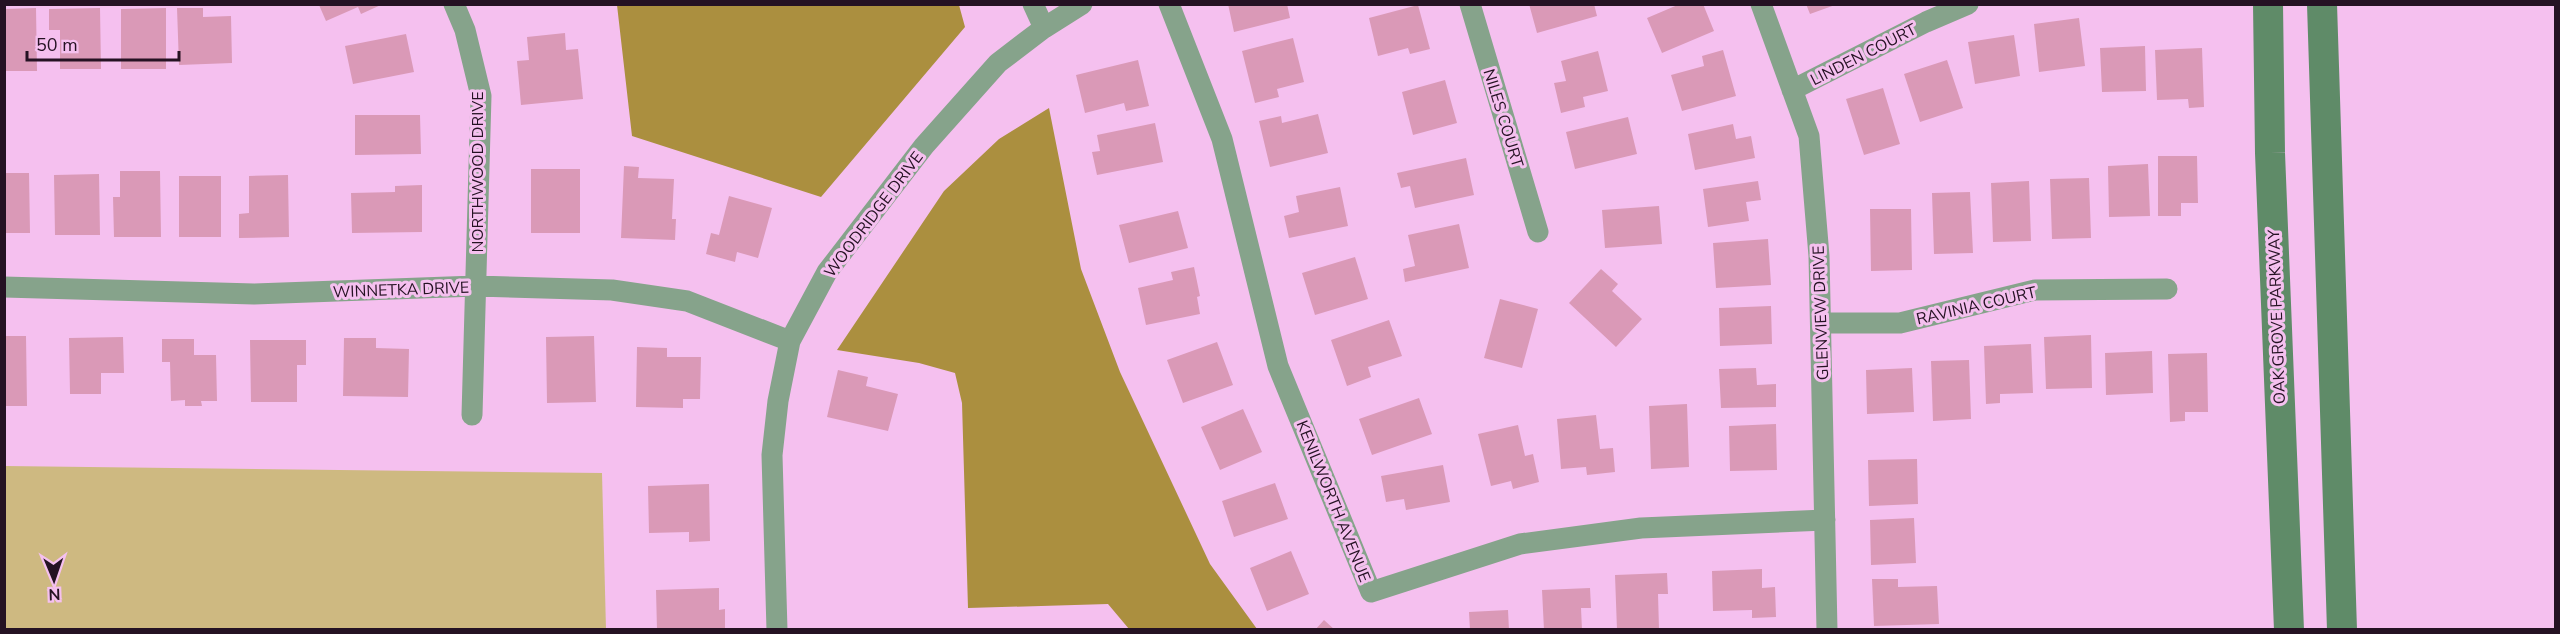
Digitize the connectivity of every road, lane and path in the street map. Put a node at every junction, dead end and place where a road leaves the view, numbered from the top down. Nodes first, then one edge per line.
1 (454, 4) edge
2 (1033, 4) edge
3 (1082, 4) edge
4 (1169, 4) edge
5 (1470, 4) edge
6 (1761, 4) edge
7 (1968, 4) edge
8 (2268, 4) edge
9 (2322, 4) edge
10 (1044, 28) junction
11 (1792, 90) junction
12 (1538, 232) dead end
13 (476, 286) junction
14 (4, 287) edge
15 (2167, 290) dead end
16 (1821, 323) junction
17 (790, 341) junction
18 (472, 416) dead end
19 (1825, 520) junction
20 (777, 630) edge
21 (1827, 630) edge
22 (2289, 630) edge
23 (2342, 630) edge

1 - 13 street, NORTHWOOD DRIVE
2 - 10 street
3 - 10 street, WOODRIDGE DRIVE
4 - 19 street, KENILWORTH AVENUE
5 - 12 street, NILES COURT
6 - 11 street, GLENVIEW DRIVE
7 - 11 street, LINDEN COURT
8 - 22 main road, OAK GROVE PARKWAY
9 - 23 main road
10 - 17 street, WOODRIDGE DRIVE
11 - 16 street, GLENVIEW DRIVE
13 - 14 street, WINNETKA DRIVE
13 - 17 street, WINNETKA DRIVE
13 - 18 street, NORTHWOOD DRIVE
15 - 16 street, RAVINIA COURT
16 - 19 street, GLENVIEW DRIVE
17 - 20 street, WOODRIDGE DRIVE
19 - 21 street, GLENVIEW DRIVE

